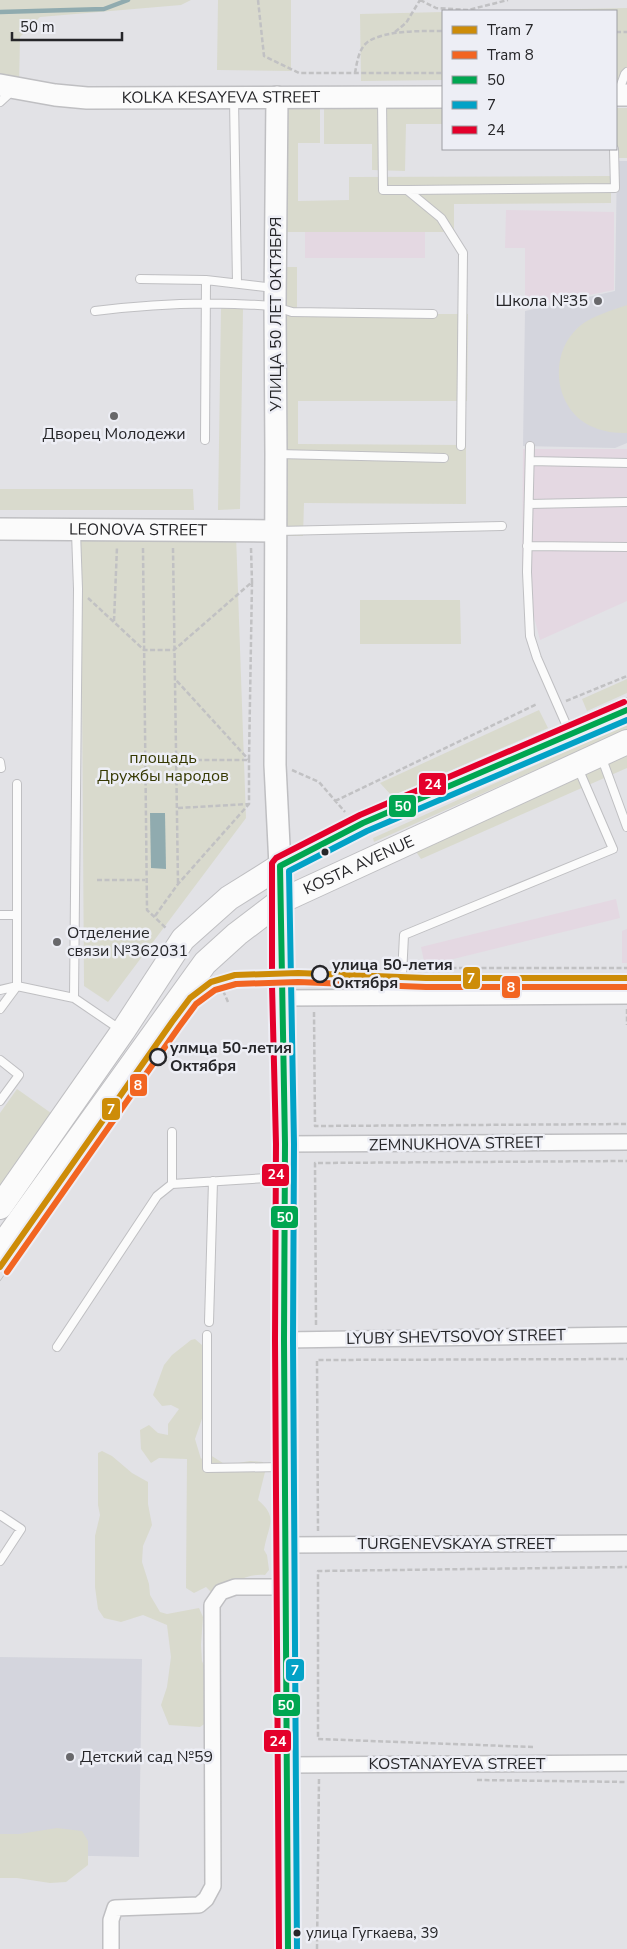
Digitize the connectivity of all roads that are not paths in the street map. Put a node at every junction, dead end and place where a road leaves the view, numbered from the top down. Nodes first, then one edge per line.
1 (627, 72) edge
2 (5, 91) edge
3 (620, 95) edge
4 (234, 97) junction
5 (277, 97) junction
6 (382, 97) junction
7 (442, 97) edge
8 (614, 150) edge
9 (407, 190) junction
10 (140, 279) dead end
11 (206, 280) junction
12 (237, 283) junction
13 (275, 297) junction
14 (206, 303) junction
15 (95, 311) dead end
16 (433, 314) dead end
17 (205, 440) dead end
18 (461, 446) dead end
19 (530, 446) dead end
20 (276, 454) junction
21 (444, 458) dead end
22 (530, 461) junction
23 (627, 463) edge
24 (627, 502) edge
25 (529, 504) junction
26 (502, 526) dead end
27 (0, 529) edge
28 (76, 529) junction
29 (276, 531) junction
30 (527, 546) junction
31 (627, 547) edge
32 (627, 710) edge
33 (570, 734) junction
34 (627, 742) edge
35 (600, 754) junction
36 (0, 762) edge
37 (577, 766) junction
38 (0, 768) edge
39 (17, 784) dead end
40 (627, 827) edge
41 (280, 866) junction
42 (279, 902) junction
43 (0, 915) edge
44 (17, 915) junction
45 (17, 986) junction
46 (0, 990) edge
47 (401, 996) junction
48 (627, 996) edge
49 (74, 998) junction
50 (281, 998) junction
51 (0, 1009) edge
52 (123, 1031) junction
53 (0, 1060) edge
54 (0, 1102) edge
55 (172, 1132) dead end
56 (627, 1142) edge
57 (286, 1144) junction
58 (285, 1176) junction
59 (213, 1181) junction
60 (172, 1184) junction
61 (0, 1207) edge
62 (0, 1248) edge
63 (209, 1322) dead end
64 (207, 1335) dead end
65 (627, 1335) edge
66 (284, 1340) junction
67 (57, 1347) dead end
68 (285, 1467) junction
69 (0, 1515) edge
70 (627, 1543) edge
71 (286, 1545) junction
72 (0, 1561) edge
73 (286, 1587) junction
74 (627, 1763) edge
75 (288, 1765) junction
76 (111, 1949) edge
77 (288, 1949) edge

1 - 3 lane
2 - 4 street, KOLKA KESAYEVA STREET
4 - 5 street, KOLKA KESAYEVA STREET
4 - 12 lane
5 - 6 street, KOLKA KESAYEVA STREET
5 - 13 street, УЛИЦА 50 ЛЕТ ОКТЯБРЯ
6 - 7 street, KOLKA KESAYEVA STREET
6 - 9 lane
8 - 9 lane
9 - 18 lane
10 - 11 lane
11 - 12 lane
11 - 14 lane
12 - 13 lane
13 - 14 lane
13 - 16 lane
13 - 20 street, УЛИЦА 50 ЛЕТ ОКТЯБРЯ
14 - 15 lane
14 - 17 lane
19 - 22 lane
20 - 21 lane
20 - 29 street, УЛИЦА 50 ЛЕТ ОКТЯБРЯ
22 - 23 lane
22 - 25 lane
24 - 25 lane
25 - 30 lane
26 - 29 lane
27 - 28 street, LEONOVA STREET
28 - 29 street, LEONOVA STREET
28 - 49 lane
29 - 41 street
30 - 31 lane
30 - 33 lane
32 - 33 main road, KOSTA AVENUE
33 - 41 main road, KOSTA AVENUE
34 - 35 main road, KOSTA AVENUE
35 - 37 main road, KOSTA AVENUE
35 - 40 lane
36 - 38 lane
37 - 42 main road, KOSTA AVENUE
37 - 47 lane
39 - 44 lane
41 - 42 street
41 - 52 main road, KOSTA AVENUE
42 - 50 street
42 - 62 main road, KOSTA AVENUE
43 - 44 lane
44 - 45 lane
45 - 46 lane
45 - 49 lane
45 - 51 lane
47 - 48 street
47 - 50 street
49 - 52 lane
50 - 57 street
52 - 61 main road, KOSTA AVENUE
53 - 54 lane
55 - 60 lane
56 - 57 street, ZEMNUKHOVA STREET
57 - 58 street
58 - 59 lane
58 - 66 street
59 - 60 lane
59 - 63 lane
60 - 67 lane
64 - 68 lane
65 - 66 street, LYUBY SHEVTSOVOY STREET
66 - 68 street
68 - 71 street
69 - 72 lane
70 - 71 street, TURGENEVSKAYA STREET
71 - 73 street
73 - 75 street
73 - 76 street
74 - 75 street, KOSTANAYEVA STREET
75 - 77 street

